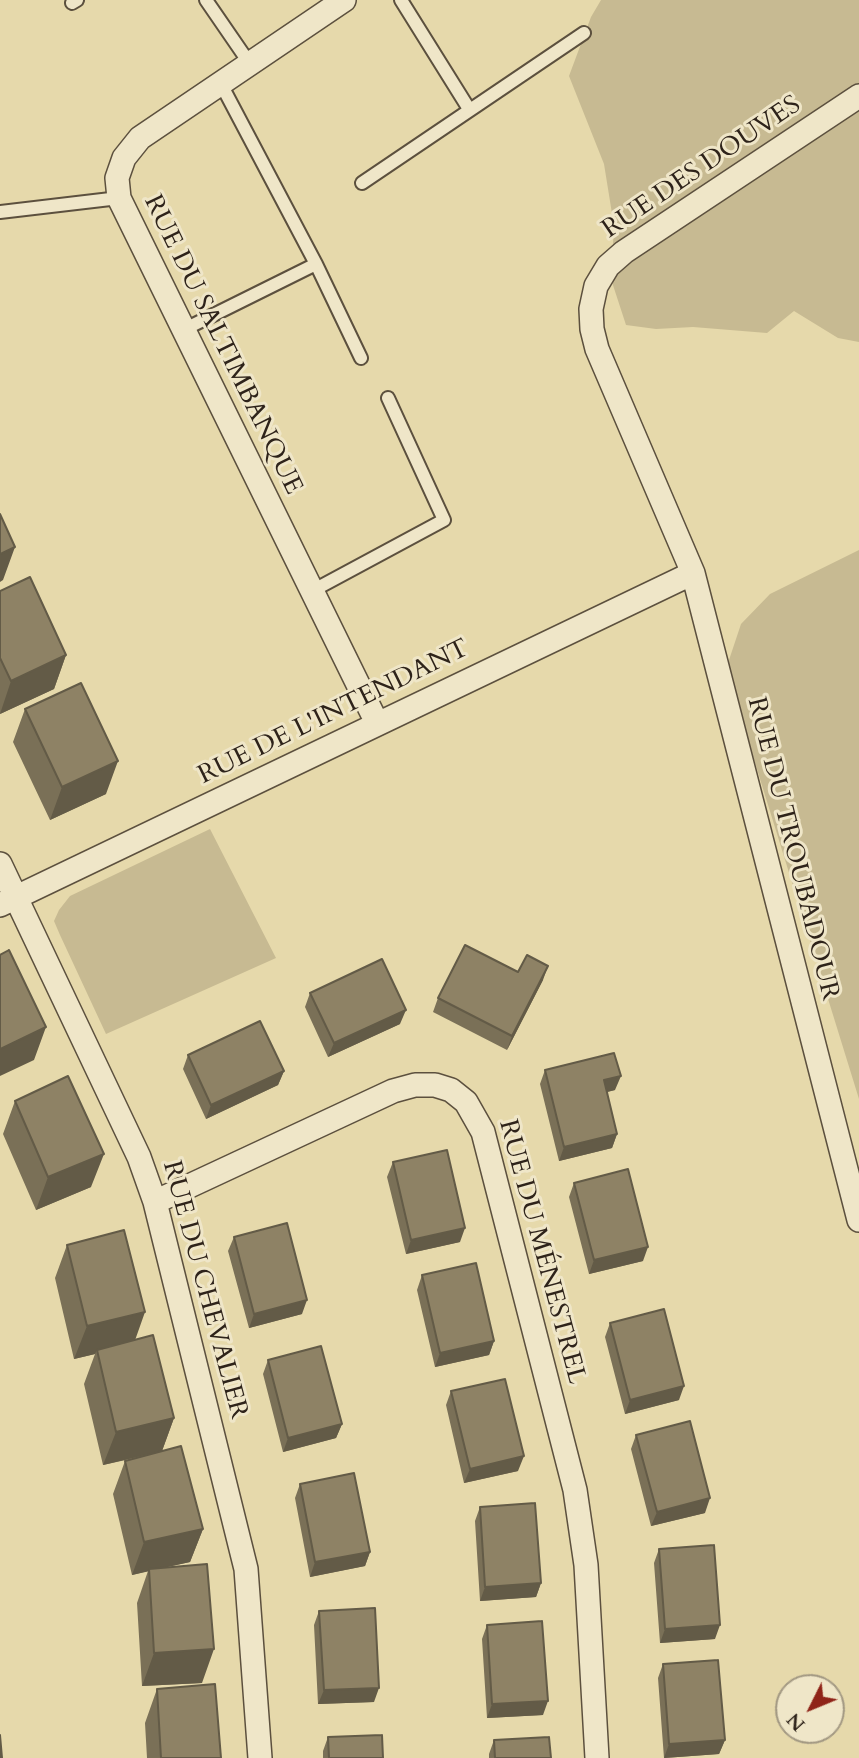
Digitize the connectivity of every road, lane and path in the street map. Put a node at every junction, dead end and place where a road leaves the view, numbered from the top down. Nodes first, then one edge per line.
1 (206, 0) edge
2 (344, 0) edge
3 (401, 0) edge
4 (584, 33) dead end
5 (250, 64) junction
6 (221, 84) junction
7 (859, 96) edge
8 (469, 109) junction
9 (362, 183) dead end
10 (119, 198) junction
11 (0, 212) edge
12 (316, 264) junction
13 (183, 330) junction
14 (361, 358) dead end
15 (388, 398) dead end
16 (692, 573) junction
17 (312, 592) junction
18 (377, 723) junction
19 (0, 864) edge
20 (8, 901) edge
21 (155, 1202) junction
22 (859, 1220) edge
23 (260, 1758) edge
24 (597, 1758) edge

1 - 5 lane
2 - 5 street, RUE DU SALTIMBANQUE
3 - 8 lane
4 - 8 lane
5 - 6 street, RUE DU SALTIMBANQUE
6 - 10 street, RUE DU SALTIMBANQUE
6 - 12 lane
7 - 16 street, RUE DES DOUVES
8 - 9 lane
10 - 11 lane
10 - 13 street, RUE DU SALTIMBANQUE
12 - 13 lane
12 - 14 lane
13 - 17 street, RUE DU SALTIMBANQUE
15 - 17 lane
16 - 18 street, RUE DE L'INTENDANT
16 - 22 street, RUE DU TROUBADOUR
17 - 18 street, RUE DU SALTIMBANQUE
18 - 20 street, RUE DE L'INTENDANT
19 - 20 street, RUE DU CHEVALIER
20 - 21 street, RUE DU CHEVALIER
21 - 23 street, RUE DU CHEVALIER
21 - 24 street, RUE DU MÉNESTREL

